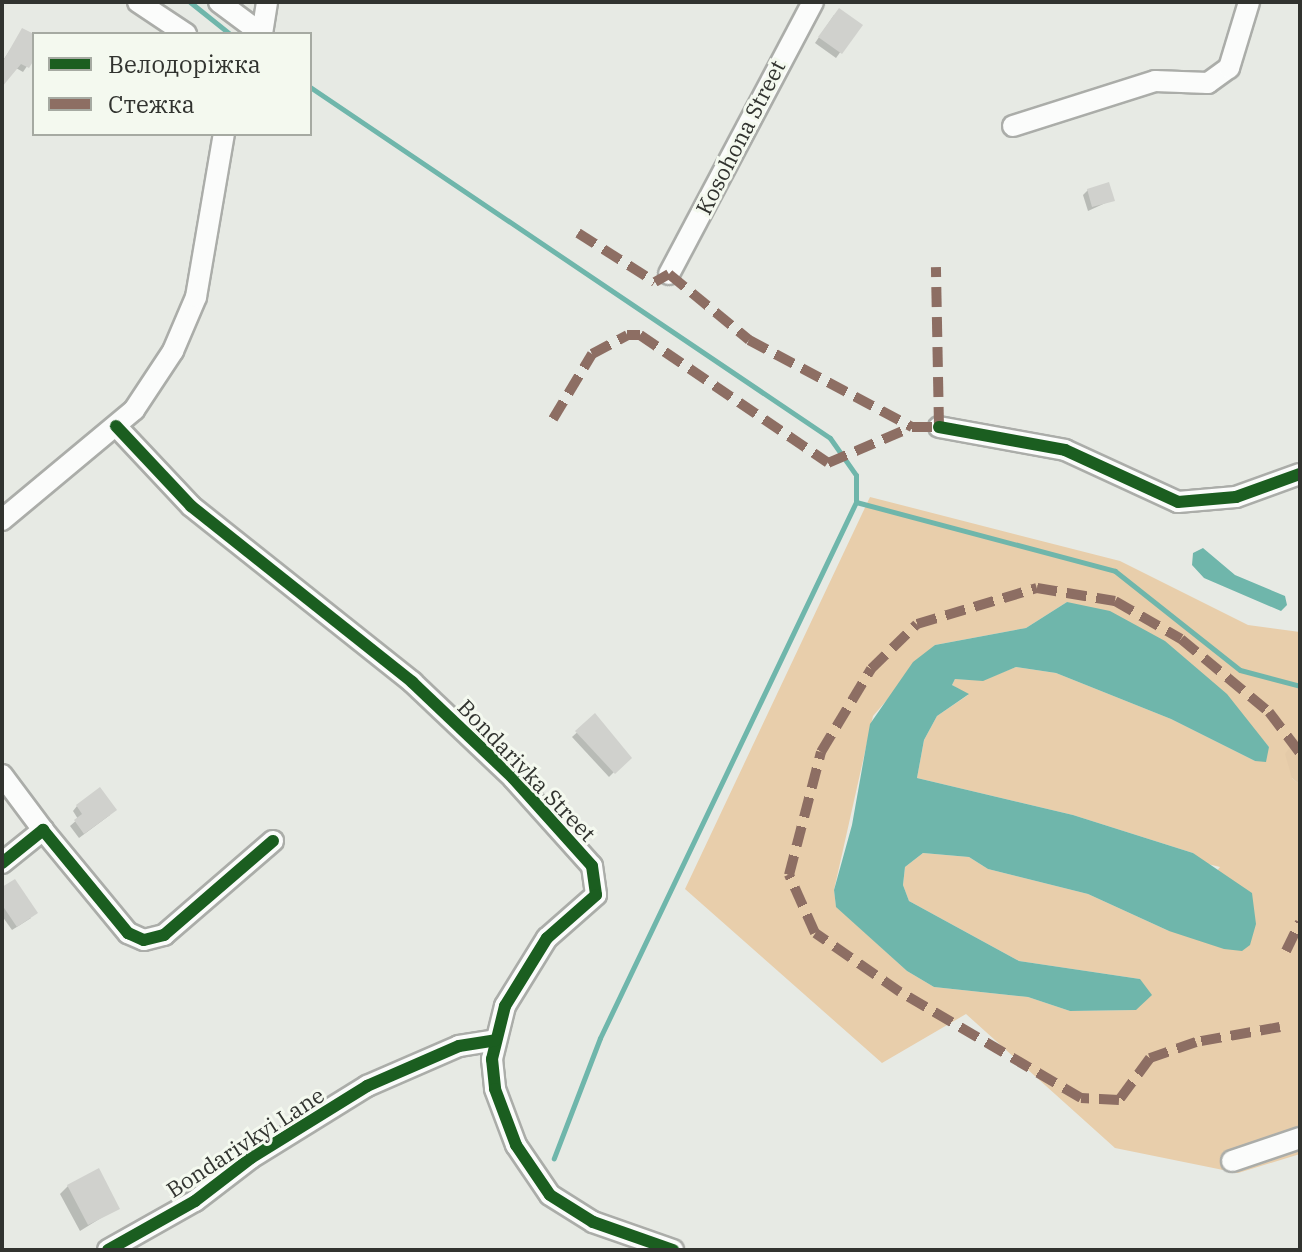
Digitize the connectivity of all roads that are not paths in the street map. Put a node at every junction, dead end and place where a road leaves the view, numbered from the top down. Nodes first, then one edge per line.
1 (138, 2) edge
2 (219, 2) edge
3 (267, 2) edge
4 (813, 2) edge
5 (1249, 2) edge
6 (183, 32) edge
7 (259, 32) edge
8 (262, 32) edge
9 (1013, 126) dead end
10 (224, 136) edge
11 (669, 274) dead end
12 (116, 426) junction
13 (939, 427) dead end
14 (1300, 474) edge
15 (2, 520) edge
16 (2, 775) edge
17 (43, 830) junction
18 (273, 841) dead end
19 (2, 863) edge
20 (496, 1040) junction
21 (1300, 1138) edge
22 (1232, 1161) dead end
23 (108, 1250) edge
24 (673, 1250) edge

1 - 6 street
2 - 7 street
3 - 8 street
4 - 11 street, Kosohona Street
5 - 9 street
10 - 12 street
12 - 15 street
12 - 20 street, Bondarivka Street
13 - 14 street
16 - 17 street
17 - 18 street
17 - 19 street
20 - 23 street, Bondarivkyi Lane
20 - 24 street, Bondarivka Street
21 - 22 street

